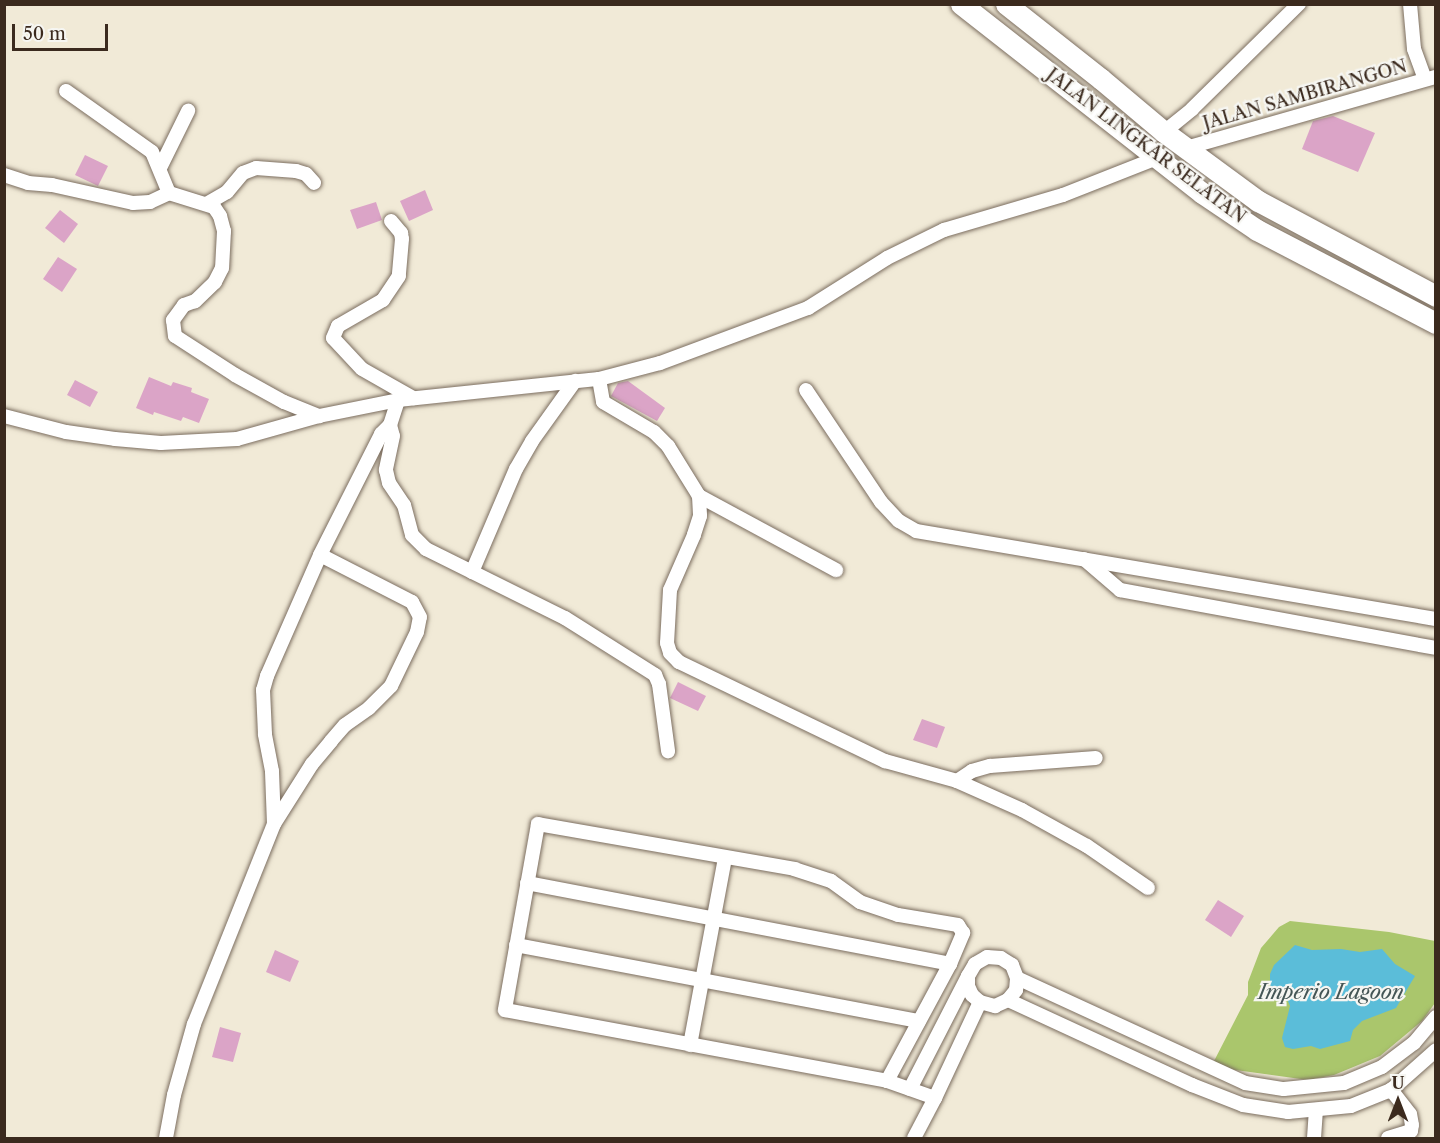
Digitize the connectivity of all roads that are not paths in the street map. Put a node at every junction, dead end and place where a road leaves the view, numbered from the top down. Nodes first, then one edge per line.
1 (961, 4) edge
2 (1006, 4) edge
3 (1299, 4) edge
4 (1410, 4) edge
5 (1053, 41) junction
6 (1034, 62) junction
7 (1430, 78) edge
8 (66, 91) dead end
9 (188, 111) dead end
10 (1164, 132) junction
11 (1186, 148) junction
12 (1157, 158) junction
13 (160, 168) junction
14 (4, 175) edge
15 (314, 183) dead end
16 (169, 193) junction
17 (208, 203) junction
18 (391, 221) dead end
19 (1436, 296) edge
20 (1436, 324) edge
21 (599, 379) junction
22 (575, 381) junction
23 (806, 390) dead end
24 (413, 398) junction
25 (398, 400) junction
26 (4, 416) edge
27 (319, 416) junction
28 (390, 425) junction
29 (699, 496) junction
30 (320, 555) junction
31 (1084, 559) junction
32 (836, 570) dead end
33 (472, 572) junction
34 (1436, 619) edge
35 (1436, 648) edge
36 (668, 750) dead end
37 (1096, 758) dead end
38 (957, 781) junction
39 (274, 824) junction
40 (725, 858) junction
41 (527, 883) junction
42 (1148, 888) dead end
43 (714, 919) junction
44 (516, 945) junction
45 (950, 964) junction
46 (968, 975) junction
47 (1017, 978) junction
48 (702, 981) junction
49 (1008, 1000) junction
50 (980, 1002) junction
51 (1436, 1017) edge
52 (919, 1021) junction
53 (690, 1045) junction
54 (1436, 1050) edge
55 (1202, 1065) junction
56 (887, 1081) junction
57 (1344, 1083) junction
58 (1192, 1084) junction
59 (910, 1089) junction
60 (1391, 1090) junction
61 (935, 1098) junction
62 (1351, 1106) junction
63 (1316, 1110) junction
64 (166, 1138) edge
65 (914, 1138) edge
66 (1314, 1138) edge
67 (1388, 1138) edge

1 - 6 highway, JALAN LINGKAR SELATAN
2 - 5 highway, JALAN LINGKAR SELATAN
3 - 10 street
4 - 7 street
5 - 6 highway
5 - 10 highway, JALAN LINGKAR SELATAN
6 - 12 highway, JALAN LINGKAR SELATAN
7 - 11 street, JALAN SAMBIRANGON
8 - 13 street
9 - 13 street
10 - 11 highway, JALAN LINGKAR SELATAN
11 - 19 highway, JALAN LINGKAR SELATAN
12 - 20 highway, JALAN LINGKAR SELATAN
12 - 21 street
13 - 16 street
14 - 16 street
15 - 17 street
16 - 17 street
17 - 27 street
18 - 24 street
21 - 22 street
21 - 29 street
22 - 24 street
22 - 33 street
23 - 31 street
24 - 25 street
25 - 27 street
25 - 28 street
26 - 27 street
28 - 30 street
28 - 33 street
29 - 32 street
29 - 38 street
30 - 39 street
30 - 39 street
31 - 34 street
31 - 35 street
33 - 36 street
37 - 38 street
38 - 42 street
39 - 64 street
40 - 41 street
40 - 43 street
40 - 45 street
41 - 43 street
41 - 44 street
43 - 45 street
43 - 48 street
44 - 48 street
44 - 53 street
45 - 52 street
46 - 47 street
46 - 50 street
46 - 59 street
47 - 49 street
47 - 55 street
48 - 52 street
48 - 53 street
49 - 50 street
49 - 58 street
50 - 61 street
51 - 57 street
52 - 56 street
53 - 56 street
54 - 60 street
55 - 57 street
55 - 58 street
56 - 59 street
57 - 62 street
58 - 63 street
59 - 61 street
60 - 62 street
60 - 67 street
61 - 65 street
62 - 63 street
63 - 66 street

